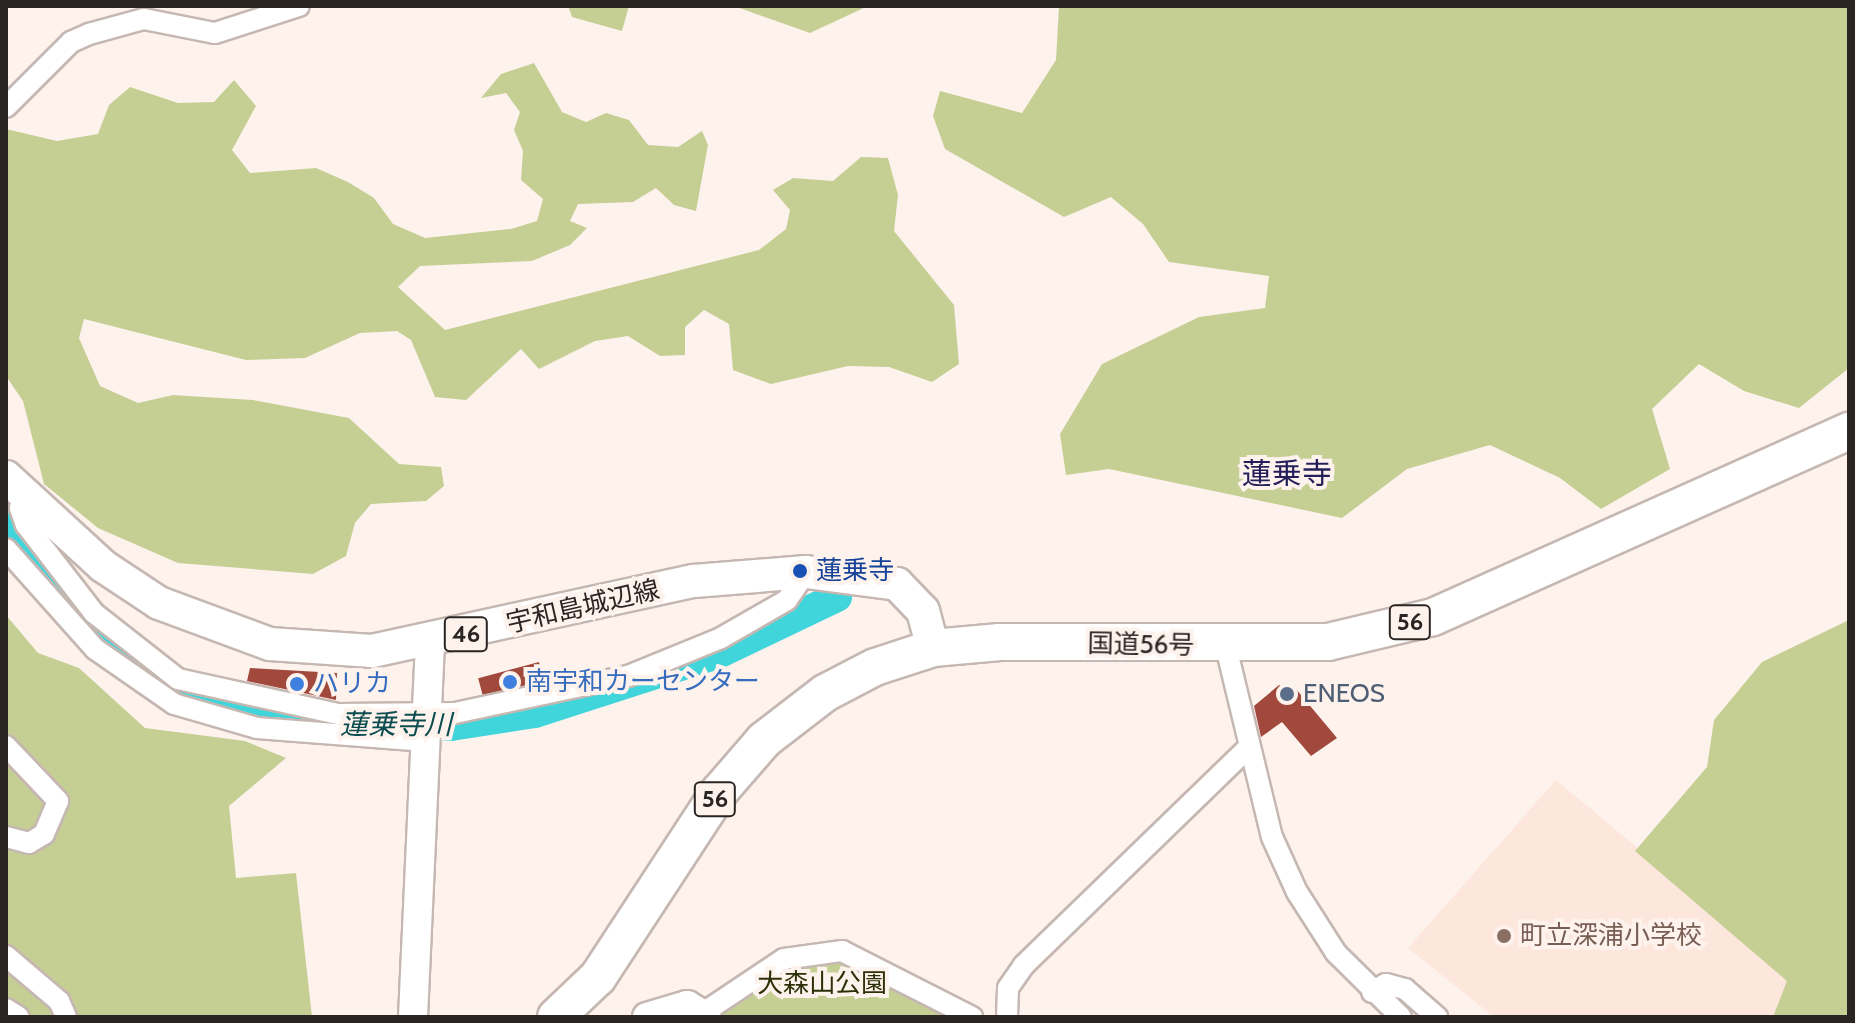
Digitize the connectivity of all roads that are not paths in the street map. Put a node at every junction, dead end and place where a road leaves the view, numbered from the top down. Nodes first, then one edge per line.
1 (299, 6) edge
2 (171, 15) edge
3 (6, 107) edge
4 (1849, 431) edge
5 (12, 484) edge
6 (6, 549) edge
7 (806, 572) junction
8 (430, 642) junction
9 (1226, 647) junction
10 (933, 648) junction
11 (427, 727) junction
12 (6, 746) edge
13 (1248, 748) junction
14 (6, 837) edge
15 (6, 956) edge
16 (1372, 992) junction
17 (6, 1009) edge
18 (705, 1015) edge
19 (19, 1017) edge
20 (66, 1017) edge
21 (413, 1017) edge
22 (556, 1017) edge
23 (647, 1017) edge
24 (972, 1017) edge
25 (1007, 1017) edge
26 (1401, 1017) edge
27 (1437, 1017) edge

1 - 2 street
2 - 3 street
4 - 9 highway, 国道56号 / 56
5 - 8 main road, 宇和島城辺線 / 46
5 - 11 street
6 - 11 street
7 - 8 main road, 宇和島城辺線 / 46
7 - 10 main road, 宇和島城辺線 / 46
7 - 11 street
8 - 11 street
9 - 10 highway, 国道56号 / 56
9 - 13 street
10 - 22 highway, 国道56号 / 56
11 - 21 street
12 - 14 street
13 - 16 street
13 - 25 street
15 - 20 street
16 - 26 street
16 - 27 street
17 - 19 street
18 - 23 street
18 - 24 street

